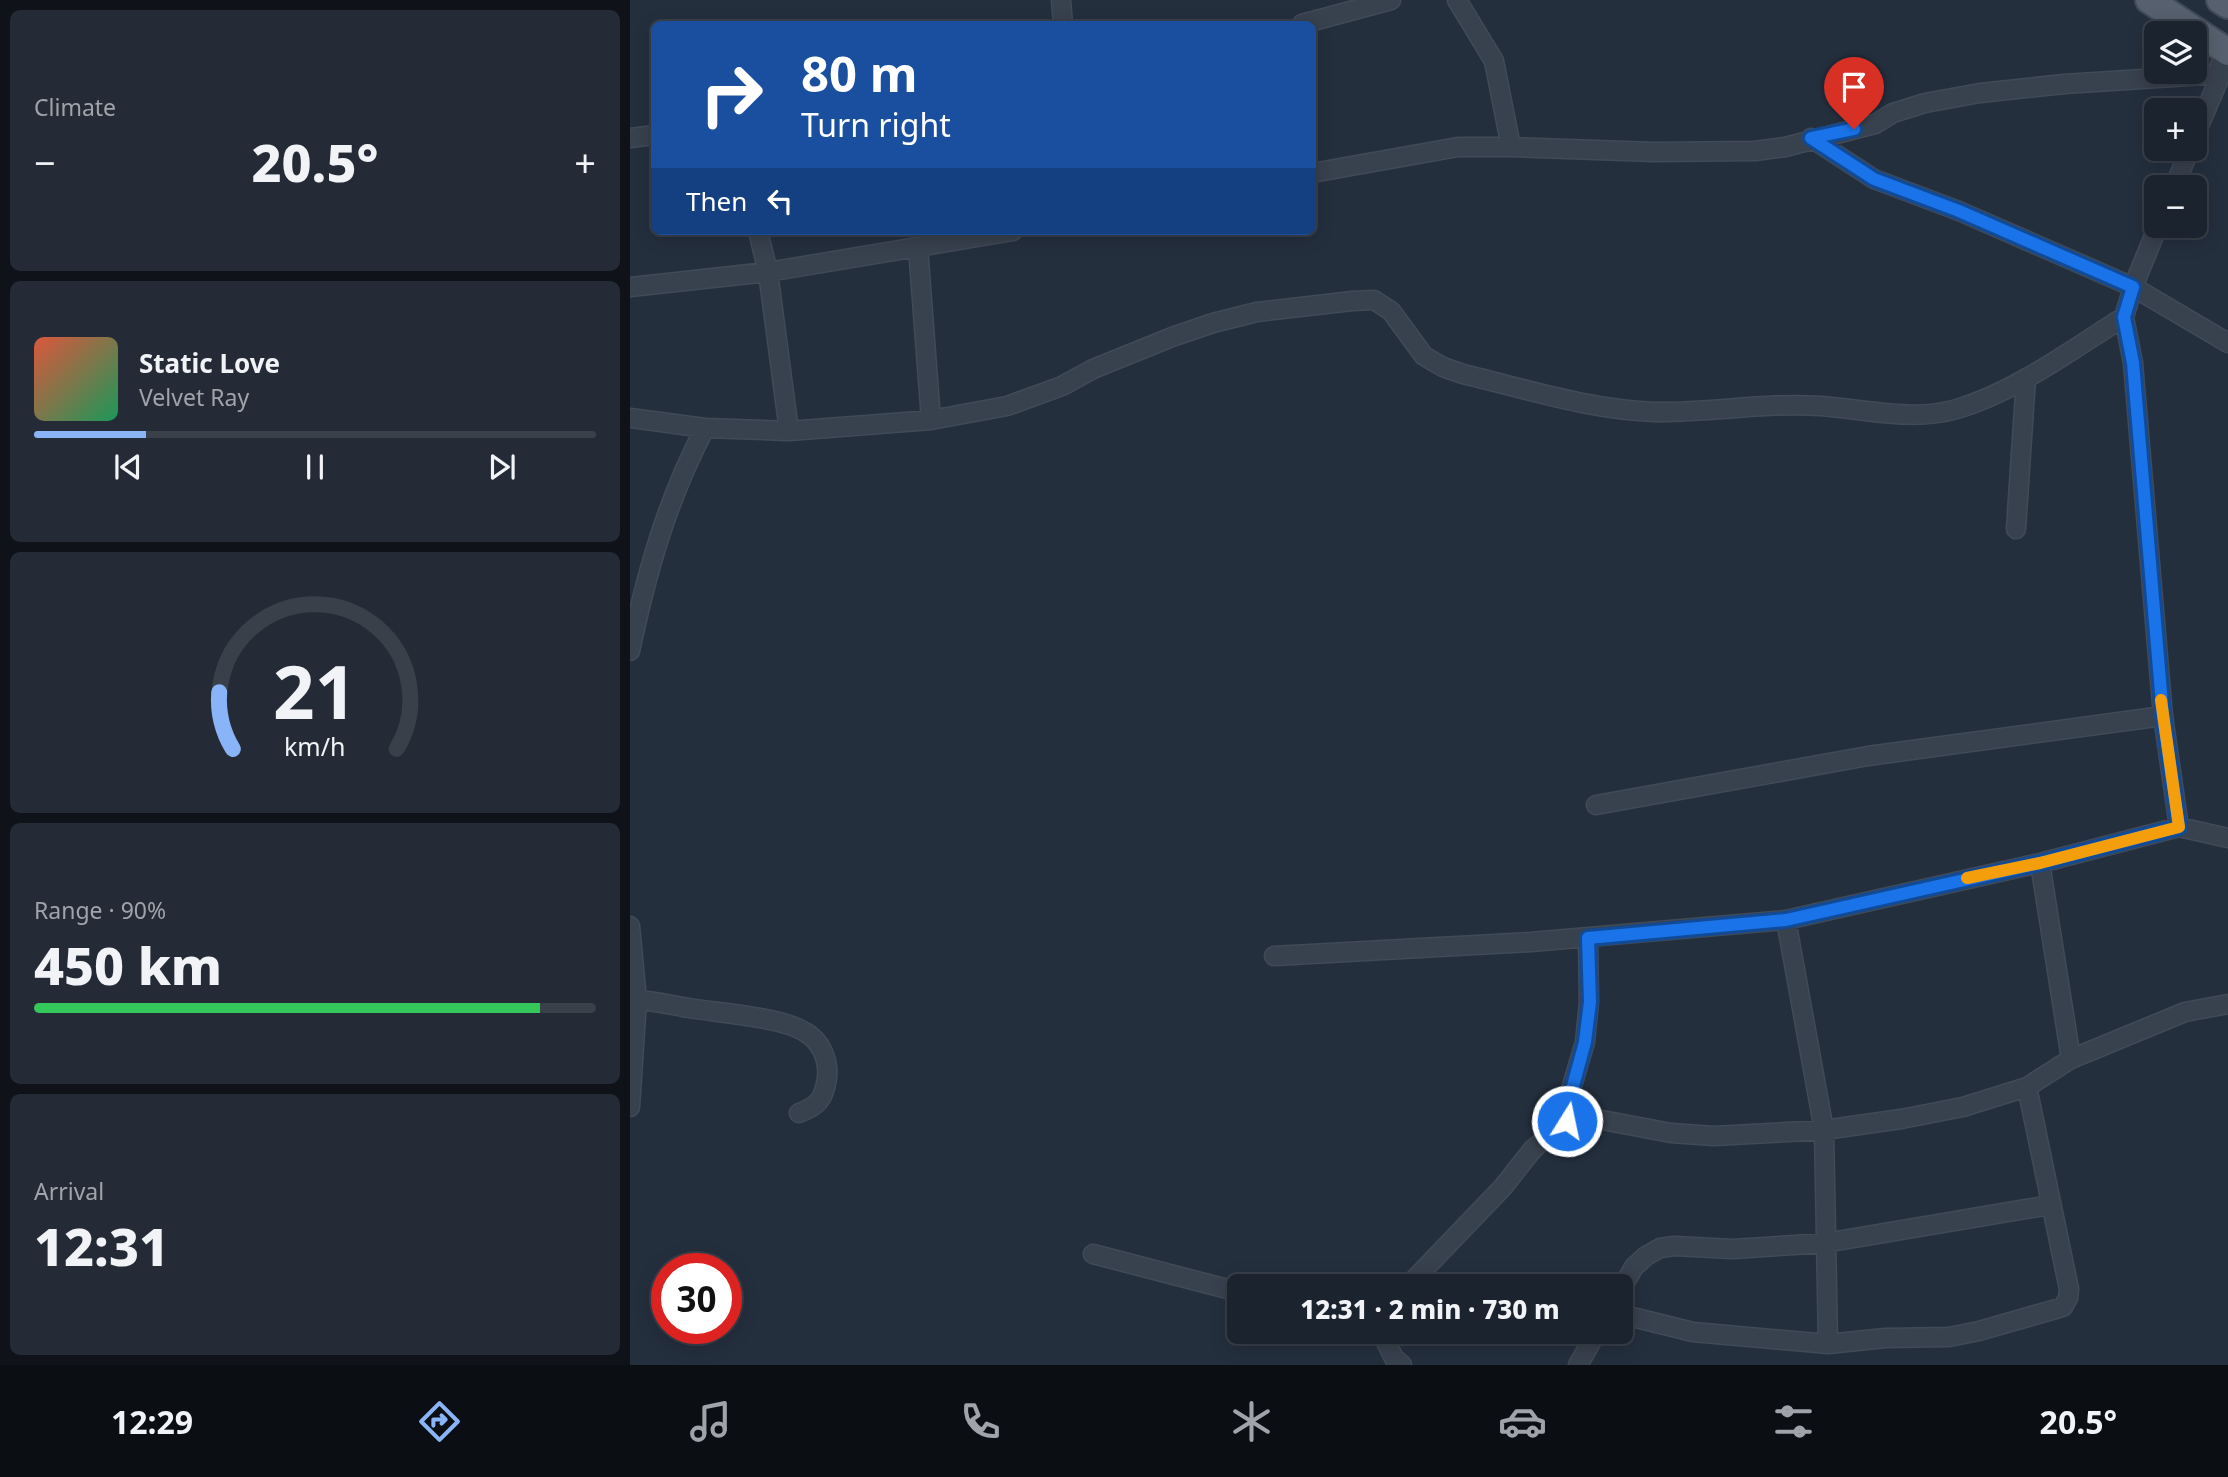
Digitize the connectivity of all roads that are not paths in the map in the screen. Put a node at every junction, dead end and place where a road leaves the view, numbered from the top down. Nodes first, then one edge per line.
1 (1061, 0) edge
2 (1391, 0) edge
3 (1457, 0) edge
4 (2149, 0) edge
5 (2220, 0) edge
6 (2228, 5) edge
7 (1063, 21) edge
8 (1313, 21) edge
9 (2222, 57) edge
10 (2207, 100) edge
11 (651, 135) edge
12 (630, 138) edge
13 (1811, 138) junction
14 (1511, 147) junction
15 (1316, 172) edge
16 (759, 235) edge
17 (989, 235) edge
18 (2153, 238) edge
19 (918, 247) junction
20 (768, 272) junction
21 (630, 287) edge
22 (2133, 287) junction
23 (2124, 317) junction
24 (2228, 343) edge
25 (2026, 377) junction
26 (630, 418) edge
27 (931, 420) junction
28 (705, 428) junction
29 (789, 431) junction
30 (2016, 529) dead end
31 (636, 588) edge
32 (630, 651) edge
33 (2163, 716) junction
34 (1596, 805) dead end
35 (2179, 827) junction
36 (2228, 838) edge
37 (2040, 863) junction
38 (1786, 920) junction
39 (630, 926) edge
40 (1588, 938) junction
41 (1274, 956) dead end
42 (633, 1000) edge
43 (2228, 1003) edge
44 (2071, 1059) junction
45 (2026, 1087) junction
46 (630, 1107) edge
47 (799, 1113) dead end
48 (1567, 1121) junction
49 (1824, 1130) junction
50 (2050, 1205) junction
51 (1825, 1243) junction
52 (1093, 1254) dead end
53 (1420, 1274) edge
54 (1630, 1274) edge
55 (1227, 1289) edge
56 (1633, 1317) edge
57 (1387, 1344) edge
58 (1590, 1344) edge
59 (1828, 1344) junction
60 (1402, 1365) edge
61 (1578, 1365) edge

1 - 7 street
2 - 8 street
3 - 14 street
4 - 9 main road
5 - 6 main road
9 - 10 street
9 - 13 street
11 - 12 street
13 - 14 street
13 - 22 street
14 - 15 street
16 - 20 street
17 - 19 street
18 - 22 street
19 - 20 street
19 - 27 street
20 - 21 street
20 - 29 street
22 - 23 street
22 - 24 street
23 - 25 street
23 - 33 street
25 - 27 street
25 - 30 street
26 - 28 street
27 - 29 street
28 - 29 street
28 - 31 street
31 - 32 street
33 - 34 street
33 - 35 street
35 - 36 street
35 - 37 street
37 - 38 street
37 - 44 street
38 - 40 street
38 - 49 street
39 - 42 street
40 - 41 street
40 - 48 street
42 - 46 street
42 - 47 street
43 - 44 street
44 - 45 street
45 - 49 street
45 - 50 street
48 - 49 street
48 - 53 street
49 - 51 street
50 - 51 street
50 - 59 street
51 - 54 street
51 - 59 street
52 - 55 street
56 - 59 street
57 - 60 street
58 - 61 street

